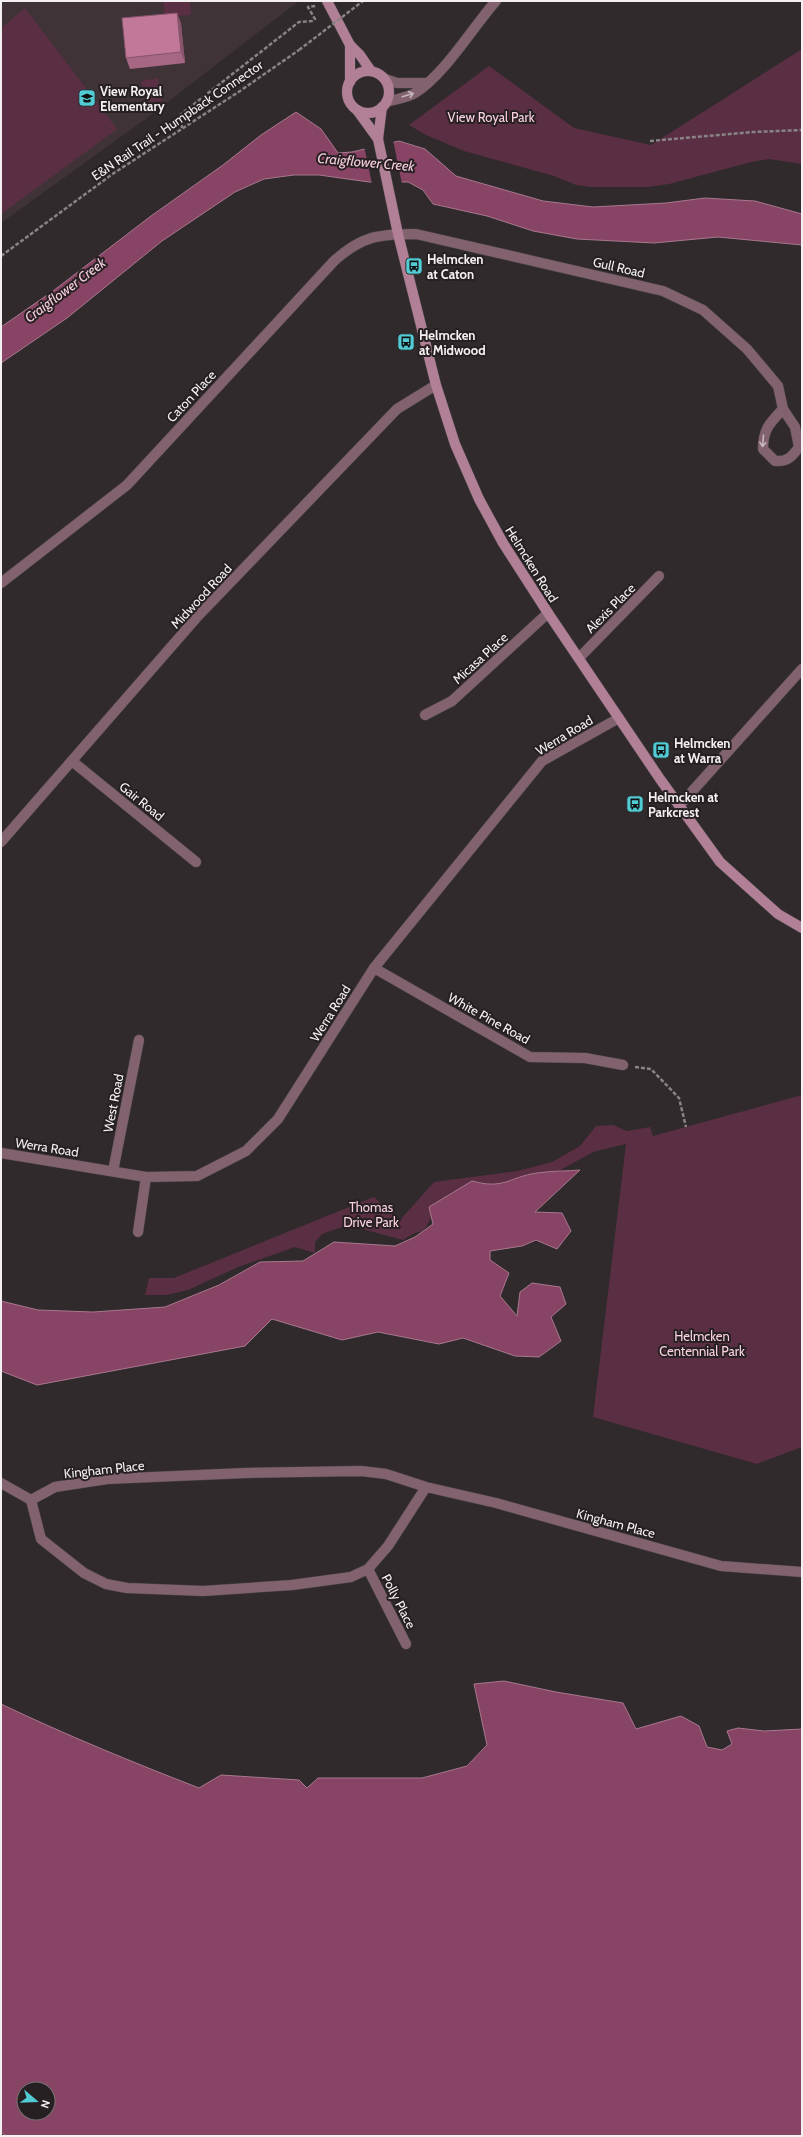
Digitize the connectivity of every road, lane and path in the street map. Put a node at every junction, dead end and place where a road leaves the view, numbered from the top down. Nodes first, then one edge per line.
1 (364, 1) edge
2 (496, 1) edge
3 (328, 3) edge
4 (350, 45) junction
5 (371, 71) junction
6 (384, 79) junction
7 (350, 82) junction
8 (426, 83) junction
9 (384, 105) junction
10 (357, 110) junction
11 (182, 128) junction
12 (802, 130) edge
13 (378, 139) junction
14 (650, 141) dead end
15 (398, 234) junction
16 (1, 256) edge
17 (436, 385) junction
18 (784, 409) junction
19 (659, 576) dead end
20 (1, 583) edge
21 (548, 613) junction
22 (579, 658) junction
23 (802, 669) edge
24 (426, 715) dead end
25 (619, 718) junction
26 (72, 761) junction
27 (679, 806) junction
28 (1, 842) edge
29 (196, 862) dead end
30 (802, 928) edge
31 (374, 968) junction
32 (138, 1040) dead end
33 (623, 1065) joint
34 (686, 1127) dead end
35 (1, 1153) edge
36 (113, 1172) junction
37 (146, 1177) junction
38 (138, 1232) dead end
39 (1, 1483) edge
40 (426, 1487) junction
41 (31, 1500) junction
42 (368, 1569) junction
43 (802, 1572) edge
44 (406, 1644) dead end

1 - 11 path, E&N Rail Trail - Humpback Connector, bridge
2 - 8 street
3 - 4 main road
3 - 11 path
4 - 5 main road
4 - 7 main road
5 - 6 main road
5 - 7 main road
6 - 8 street
6 - 9 main road
7 - 10 main road
9 -> 8 street
9 - 10 main road
9 - 13 main road, Helmcken Road
10 - 13 main road, Helmcken Road
11 - 16 path, E&N Rail Trail - Humpback Connector
12 - 14 path
13 - 15 main road, Helmcken Road
15 - 17 main road, Helmcken Road
15 - 18 street, Gull Road
15 - 20 street, Caton Place
17 - 21 main road, Helmcken Road
17 - 26 street, Midwood Road
18 -> 18 street, Gull Road
19 - 22 street, Alexis Place
21 - 22 main road, Helmcken Road
21 - 24 street, Micasa Place
22 - 25 main road, Helmcken Road
23 - 27 street
25 - 27 main road, Helmcken Road
25 - 31 street, Werra Road
26 - 28 street, Midwood Road
26 - 29 street, Gair Road
27 - 30 main road, Helmcken Road
31 - 33 street, White Pine Road
31 - 37 street, Werra Road
32 - 36 street, West Road
33 - 34 path
35 - 36 street, Werra Road
36 - 37 street, Werra Road
37 - 38 street
39 - 41 street
40 - 41 street, Kingham Place
40 - 42 street
40 - 43 street, Kingham Place
41 - 42 street
42 - 44 street, Polly Place

